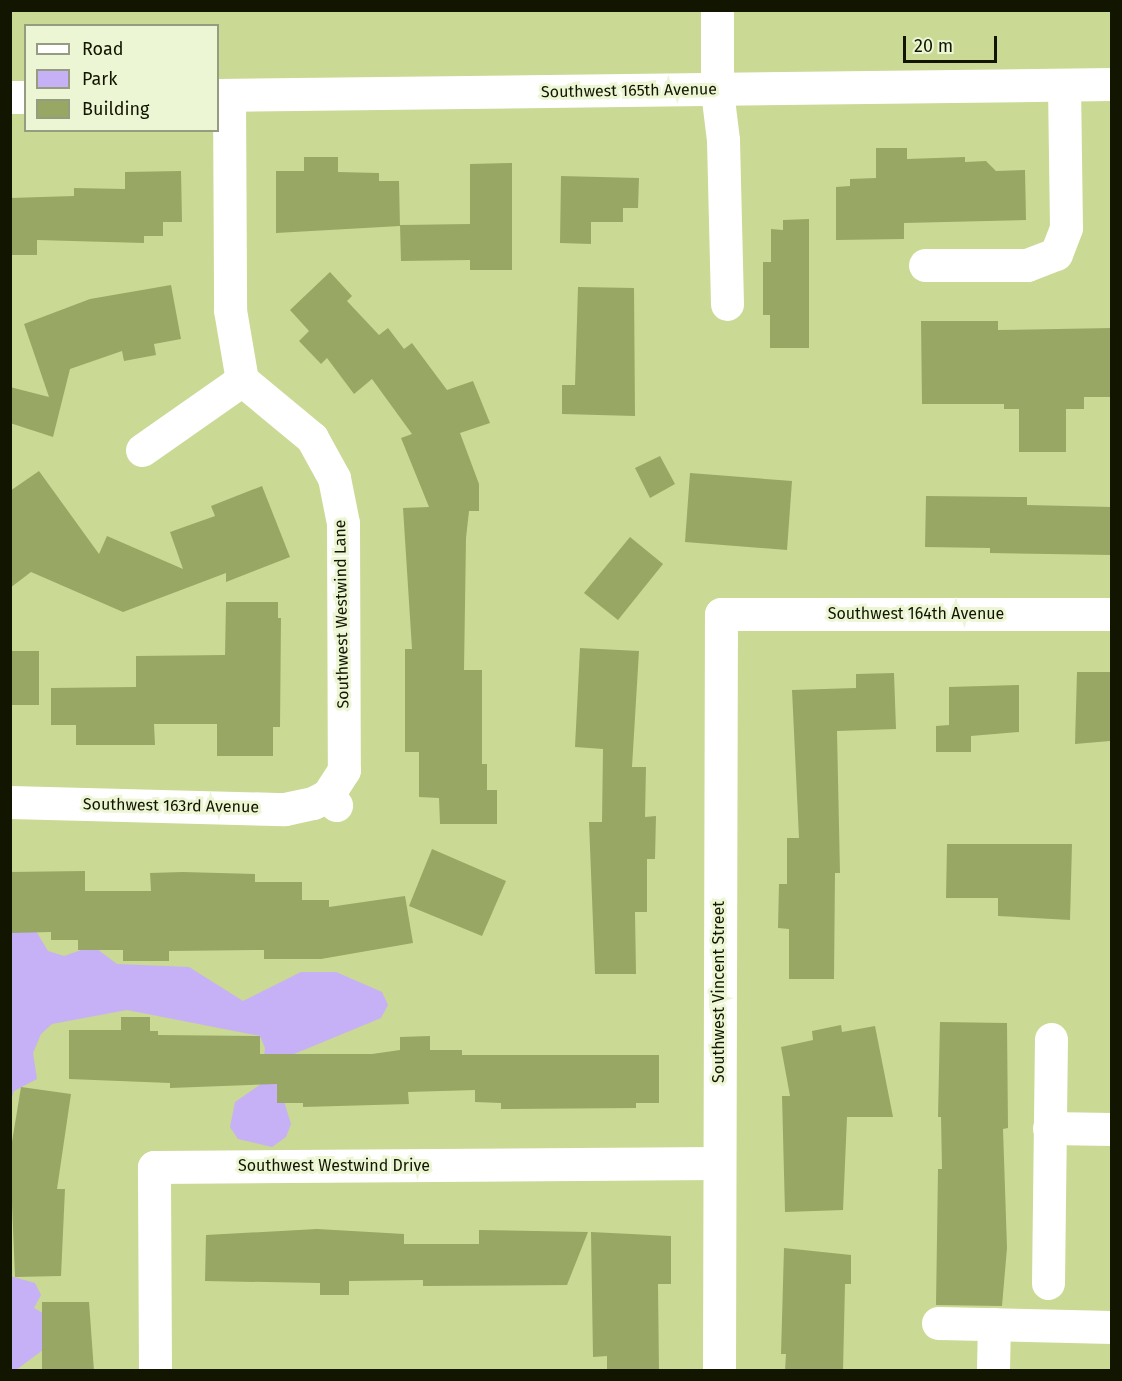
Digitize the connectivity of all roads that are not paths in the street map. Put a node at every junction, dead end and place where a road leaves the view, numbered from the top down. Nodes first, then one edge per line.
1 (717, 10) edge
2 (1112, 84) edge
3 (1064, 85) junction
4 (717, 92) junction
5 (223, 95) edge
6 (926, 265) dead end
7 (727, 304) dead end
8 (242, 380) junction
9 (142, 450) dead end
10 (721, 614) joint
11 (1112, 614) edge
12 (332, 800) joint
13 (10, 802) edge
14 (1051, 1039) dead end
15 (1049, 1128) junction
16 (1112, 1129) edge
17 (718, 1163) junction
18 (1048, 1283) dead end
19 (939, 1323) dead end
20 (994, 1324) junction
21 (1112, 1328) edge
22 (154, 1371) edge
23 (719, 1371) edge
24 (993, 1371) edge

1 - 4 street
2 - 3 street, Southwest 165th Avenue
3 - 4 street, Southwest 165th Avenue
3 - 6 street
4 - 5 street, Southwest 165th Avenue
4 - 7 street
5 - 8 street
8 - 9 street
8 - 12 street, Southwest Westwind Lane
10 - 11 street, Southwest 164th Avenue
10 - 17 street, Southwest Vincent Street
12 - 13 street, Southwest 163rd Avenue
14 - 15 street
15 - 16 street
15 - 18 street
17 - 22 street, Southwest Westwind Drive
17 - 23 street, Southwest Vincent Street
19 - 20 street
20 - 21 street
20 - 24 street

